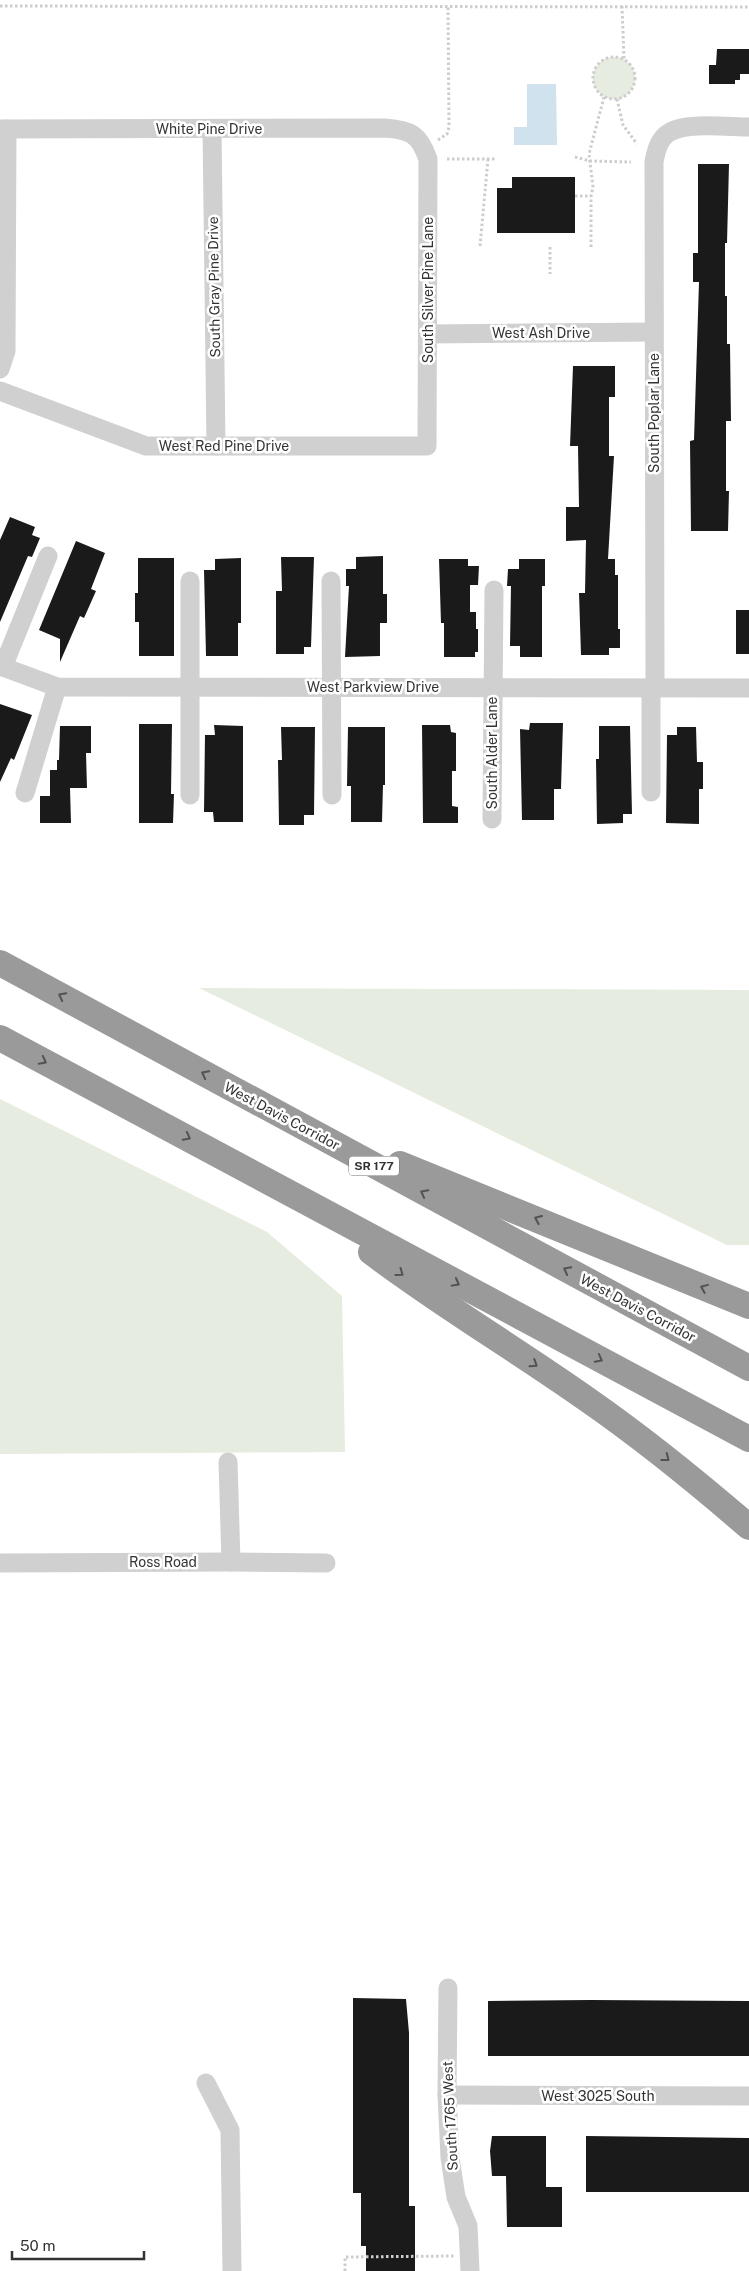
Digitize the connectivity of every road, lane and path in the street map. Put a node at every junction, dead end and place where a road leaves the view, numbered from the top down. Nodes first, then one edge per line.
1 (0, 6) edge
2 (448, 6) junction
3 (622, 6) junction
4 (749, 7) edge
5 (624, 59) junction
6 (604, 96) junction
7 (617, 98) junction
8 (749, 127) edge
9 (4, 129) edge
10 (212, 129) junction
11 (417, 136) joint
12 (438, 140) dead end
13 (637, 144) dead end
14 (575, 157) dead end
15 (448, 159) dead end
16 (488, 159) junction
17 (495, 159) dead end
18 (590, 161) junction
19 (631, 162) dead end
20 (575, 196) dead end
21 (591, 196) junction
22 (480, 246) dead end
23 (550, 247) dead end
24 (591, 247) dead end
25 (550, 274) dead end
26 (654, 332) junction
27 (428, 334) junction
28 (0, 369) edge
29 (0, 391) edge
30 (216, 446) junction
31 (427, 446) joint
32 (48, 556) dead end
33 (331, 581) dead end
34 (190, 582) dead end
35 (494, 590) dead end
36 (2, 666) edge
37 (57, 687) junction
38 (190, 687) junction
39 (331, 687) junction
40 (492, 687) junction
41 (653, 688) junction
42 (749, 688) edge
43 (651, 792) dead end
44 (25, 793) dead end
45 (332, 794) dead end
46 (190, 795) dead end
47 (492, 819) dead end
48 (0, 963) edge
49 (0, 1038) edge
50 (294, 1122) junction
51 (306, 1200) junction
52 (749, 1306) edge
53 (749, 1368) edge
54 (749, 1440) edge
55 (228, 1462) dead end
56 (749, 1527) edge
57 (231, 1562) junction
58 (0, 1563) edge
59 (326, 1564) dead end
60 (448, 1988) dead end
61 (206, 2082) dead end
62 (447, 2095) junction
63 (749, 2096) edge
64 (470, 2264) edge
65 (232, 2271) edge
66 (345, 2271) edge

1 - 2 path
2 - 3 path
2 - 12 path
3 - 4 path
3 - 5 path
5 - 6 path
5 - 7 path
6 - 7 path
6 - 18 path
7 - 13 path
8 - 26 street, South Poplar Lane
9 - 10 street, White Pine Drive
9 - 28 street
10 - 11 street, White Pine Drive
10 - 30 street, South Gray Pine Drive
11 - 27 street, South Silver Pine Lane
14 - 18 path
15 - 16 path
16 - 17 path
16 - 22 path
18 - 19 path
18 - 21 path
20 - 21 path
21 - 24 path
23 - 25 path
26 - 27 street, West Ash Drive
26 - 41 street, South Poplar Lane
27 - 31 street, South Silver Pine Lane
29 - 30 street, West Red Pine Drive
30 - 31 street, West Red Pine Drive
32 - 36 street
33 - 39 street
34 - 38 street
35 - 40 street, South Alder Lane
36 - 37 street, West Parkview Drive
37 - 38 street, West Parkview Drive
37 - 44 street
38 - 39 street, West Parkview Drive
38 - 46 street
39 - 40 street, West Parkview Drive
39 - 45 street
40 - 41 street, West Parkview Drive
40 - 47 street, South Alder Lane
41 - 42 street, West Parkview Drive
41 - 43 street, South Poplar Lane
50 -> 48 highway, West Davis Corridor / SR 177
49 -> 51 highway
52 -> 50 highway
53 -> 50 highway, West Davis Corridor / SR 177
51 -> 54 highway
51 -> 56 highway
55 - 57 street
57 - 58 street, Ross Road
57 - 59 street, Ross Road
60 - 62 street, South 1765 West
61 - 65 street
62 - 63 street, West 3025 South
62 - 64 street, South 1765 West
64 - 66 path

